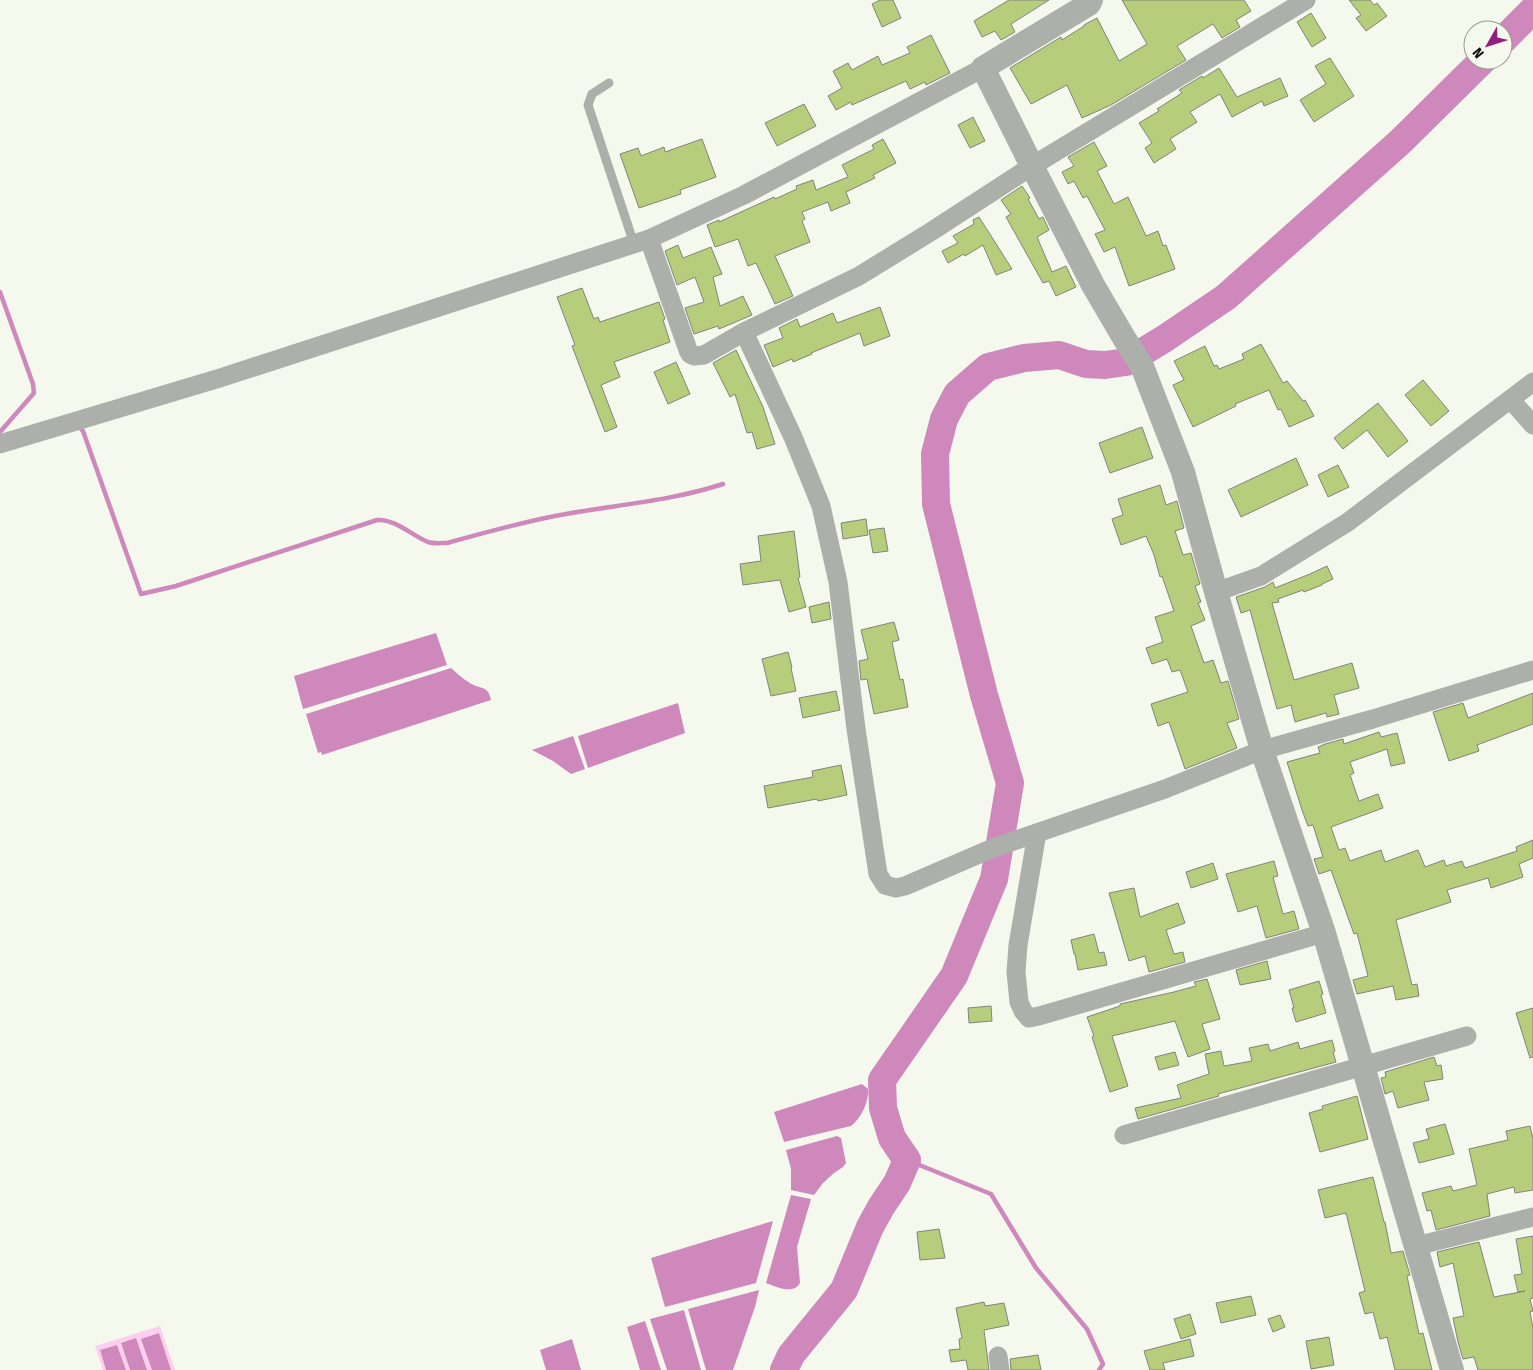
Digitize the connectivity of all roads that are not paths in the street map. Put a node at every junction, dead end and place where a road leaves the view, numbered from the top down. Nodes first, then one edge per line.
1 (1306, 0) edge
2 (1092, 1) edge
3 (984, 68) junction
4 (609, 83) dead end
5 (1032, 166) junction
6 (641, 242) junction
7 (744, 332) junction
8 (1533, 382) edge
9 (1511, 400) junction
10 (1533, 424) edge
11 (0, 444) edge
12 (1216, 592) junction
13 (1533, 670) edge
14 (1262, 750) junction
15 (1032, 834) junction
16 (1324, 932) junction
17 (1467, 1036) dead end
18 (1364, 1067) junction
19 (1124, 1135) dead end
20 (1533, 1217) edge
21 (1416, 1246) junction
22 (1452, 1370) edge

1 - 5 street
2 - 3 street
3 - 5 street
3 - 6 street
4 - 6 lane
5 - 7 street
5 - 12 street
6 - 7 street
6 - 11 street
7 - 15 street
8 - 9 street
9 - 10 street
9 - 12 street
12 - 14 street
13 - 14 street
14 - 15 street
14 - 16 street
15 - 16 street
16 - 18 street
17 - 18 street
18 - 19 street
18 - 21 street
20 - 21 street
21 - 22 street

